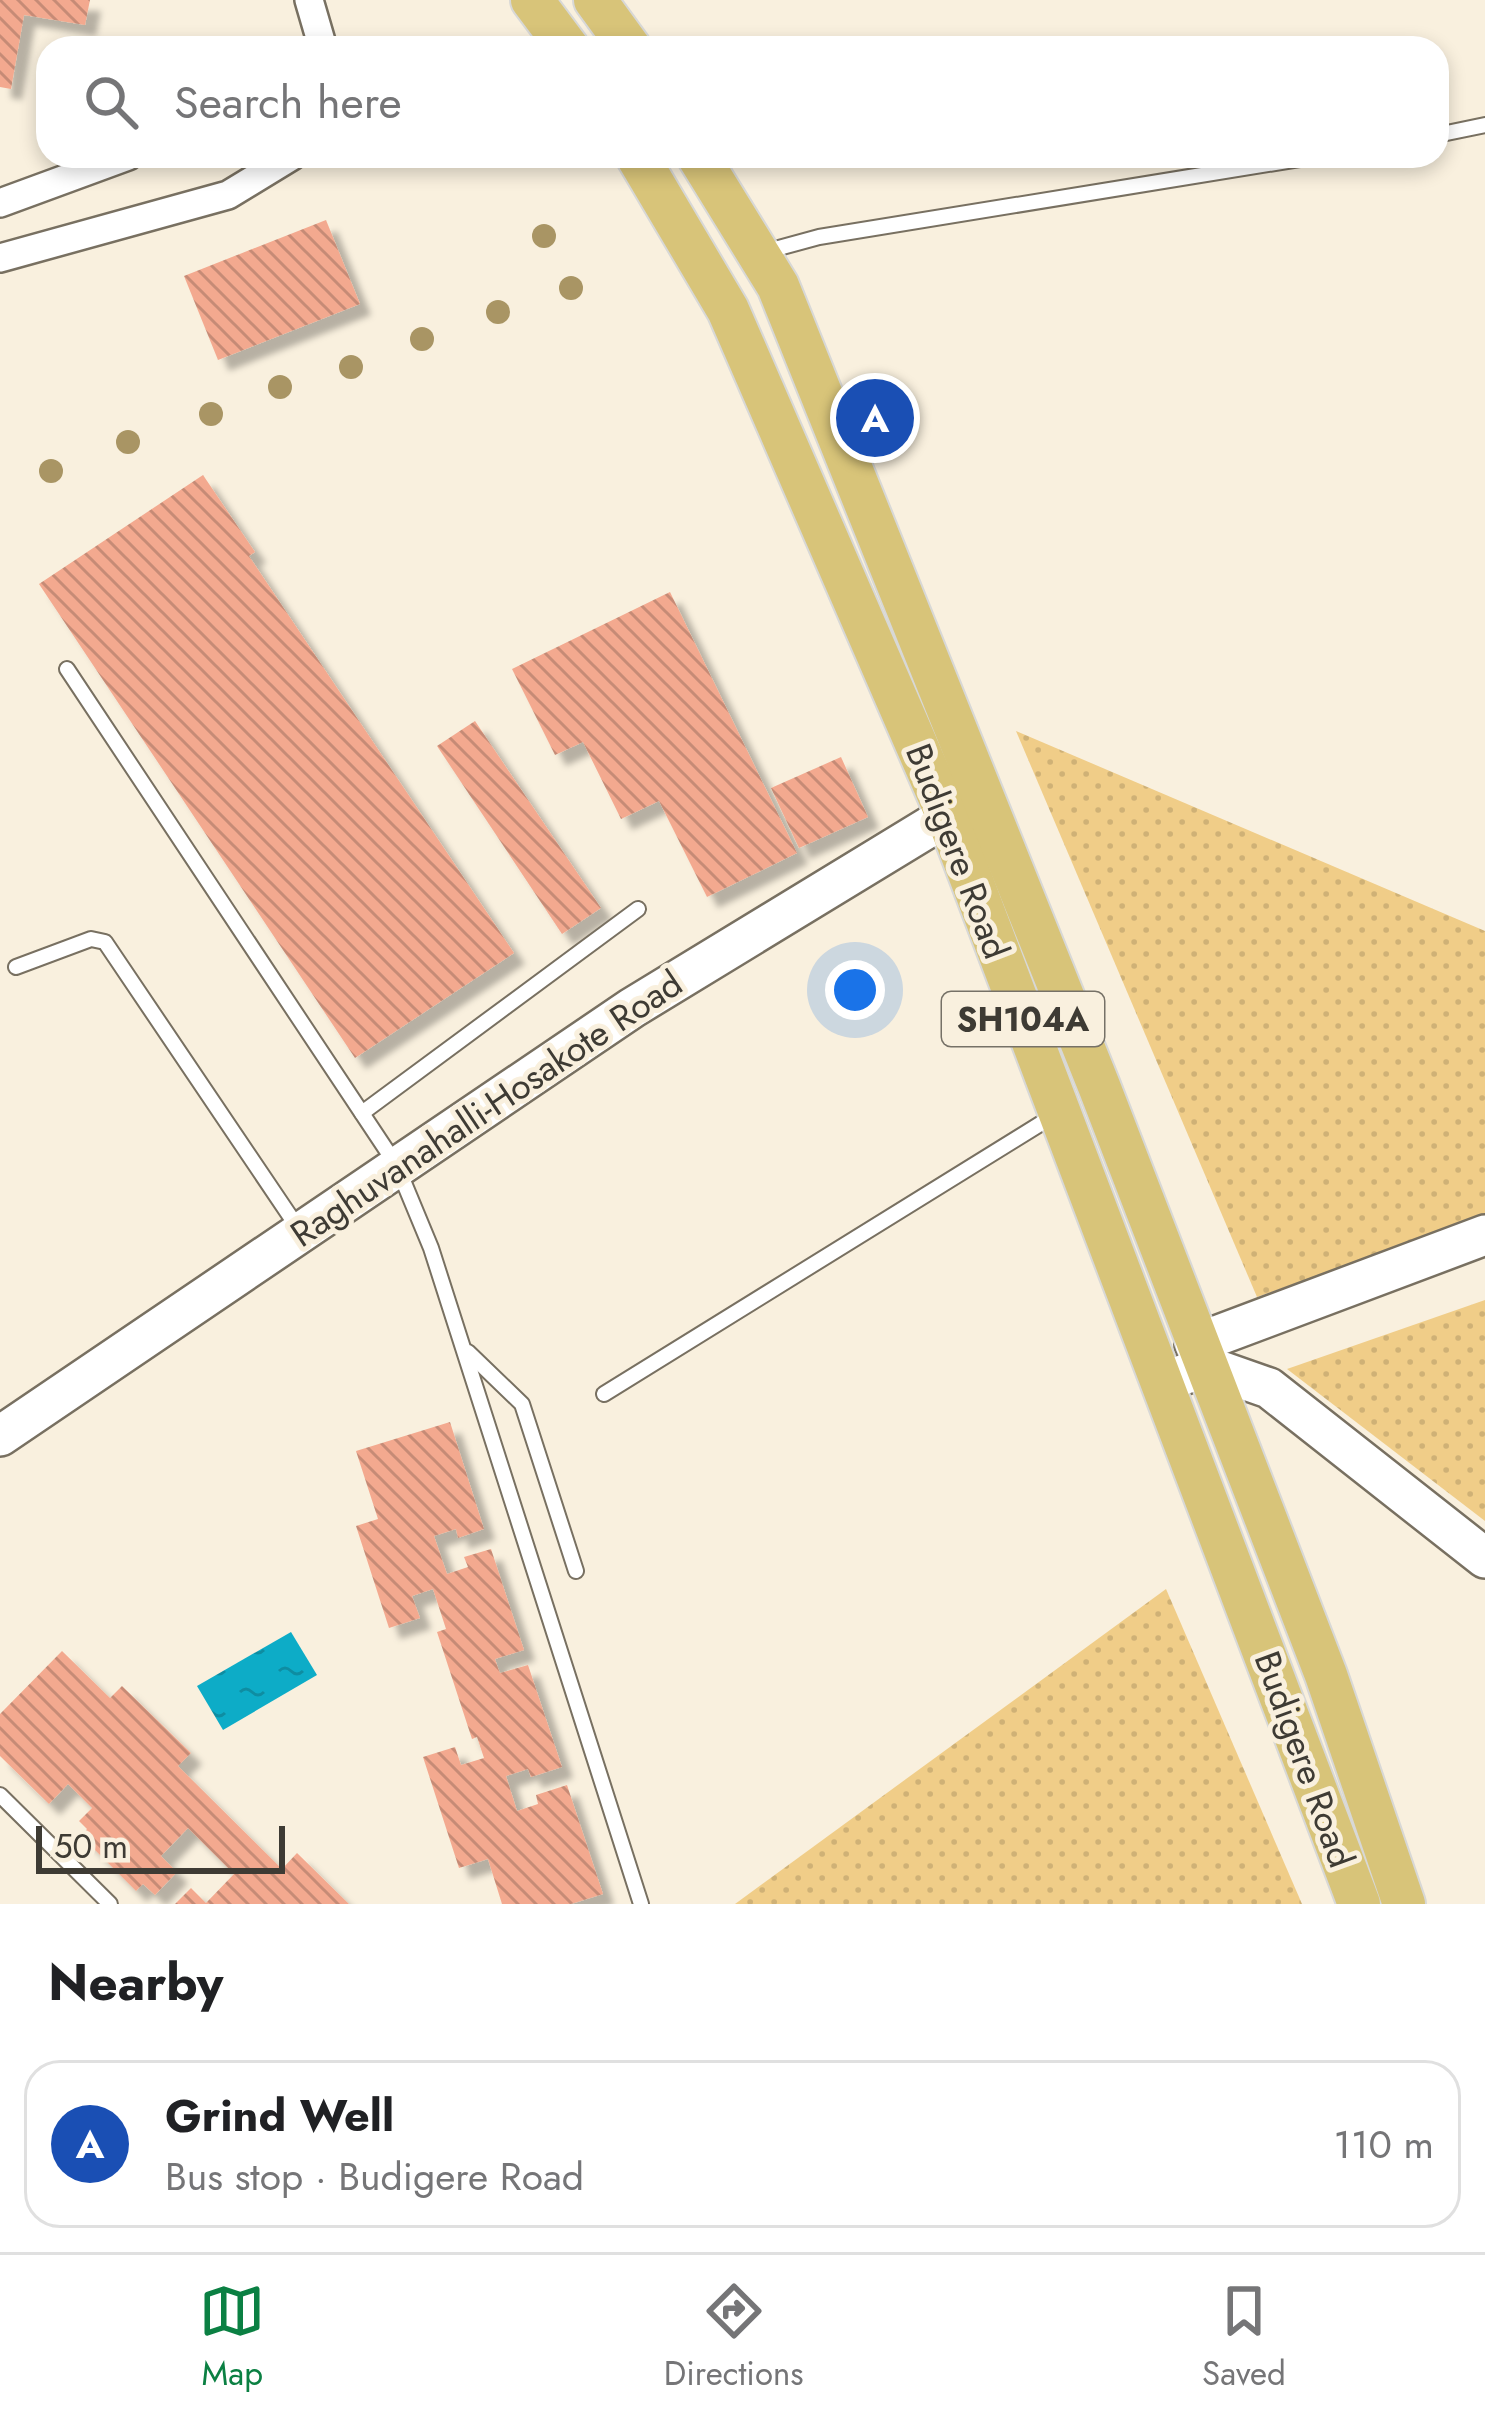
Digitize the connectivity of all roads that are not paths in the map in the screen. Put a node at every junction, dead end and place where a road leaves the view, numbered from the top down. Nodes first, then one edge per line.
1 (309, 0) edge
2 (532, 0) edge
3 (595, 0) edge
4 (320, 36) edge
5 (559, 36) edge
6 (621, 36) edge
7 (1485, 125) edge
8 (1449, 132) edge
9 (95, 168) edge
10 (272, 168) edge
11 (644, 168) edge
12 (705, 168) edge
13 (1244, 168) edge
14 (0, 202) edge
15 (759, 254) junction
16 (0, 258) edge
17 (67, 668) dead end
18 (964, 805) junction
19 (638, 909) dead end
20 (16, 967) dead end
21 (362, 1112) junction
22 (1057, 1113) junction
23 (397, 1166) junction
24 (301, 1232) junction
25 (1485, 1235) edge
26 (464, 1349) junction
27 (1200, 1355) junction
28 (1162, 1384) junction
29 (604, 1394) dead end
30 (0, 1436) edge
31 (1485, 1558) edge
32 (576, 1571) dead end
33 (0, 1795) edge
34 (110, 1904) edge
35 (641, 1904) edge
36 (1359, 1904) edge
37 (1404, 1904) edge

1 - 4 street
2 - 5 main road
3 - 6 main road
7 - 8 lane
9 - 14 street
10 - 16 street
11 - 18 main road, Budigere Road / SH104A
12 - 15 main road, Budigere Road / SH104A
13 - 15 lane
15 - 18 main road, Budigere Road / SH104A
17 - 21 lane
18 - 22 main road, Budigere Road / SH104A
18 - 23 main road, Raghuvanahalli-Hosakote Road
18 - 27 main road, Budigere Road / SH104A
19 - 21 lane
20 - 24 lane
21 - 23 lane
22 - 28 main road, Budigere Road / SH104A
22 - 29 lane
23 - 24 main road, Raghuvanahalli-Hosakote Road
23 - 26 lane
24 - 30 main road, Raghuvanahalli-Hosakote Road
25 - 27 main road
26 - 32 lane
26 - 35 lane
27 - 28 main road
27 - 31 main road
27 - 37 main road, Budigere Road / SH104A
28 - 36 main road, Budigere Road / SH104A
33 - 34 lane

